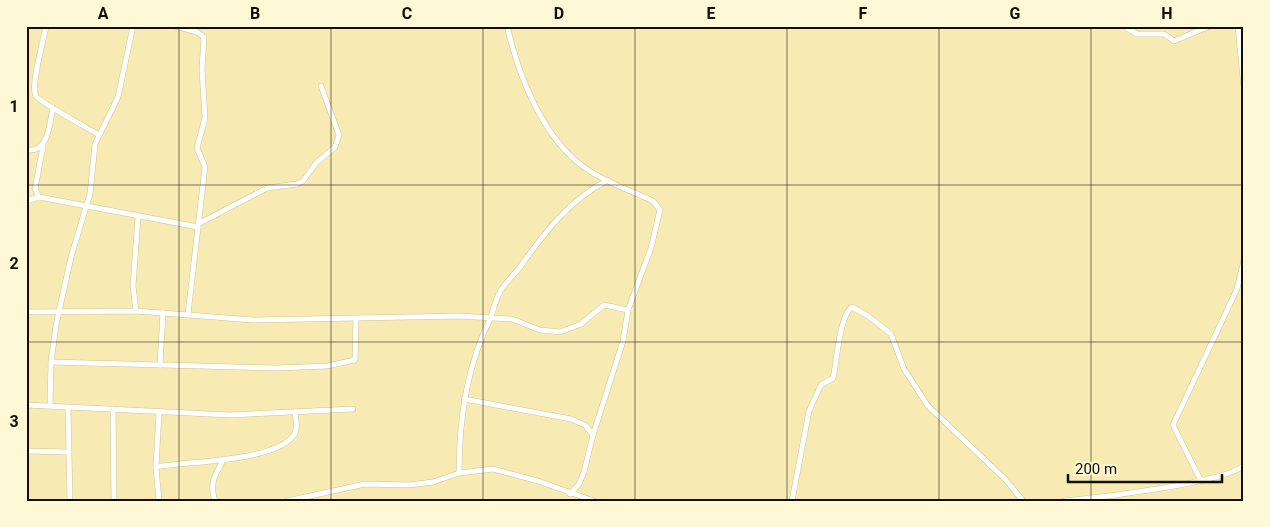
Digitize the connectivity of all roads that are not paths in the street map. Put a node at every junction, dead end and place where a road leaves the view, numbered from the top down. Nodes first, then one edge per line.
1 (46, 26) edge
2 (133, 26) edge
3 (175, 26) edge
4 (507, 26) edge
5 (1124, 26) edge
6 (1210, 26) edge
7 (1238, 26) edge
8 (321, 86) dead end
9 (1244, 88) edge
10 (53, 108) junction
11 (99, 135) junction
12 (43, 146) junction
13 (26, 150) edge
14 (608, 180) junction
15 (39, 197) junction
16 (26, 202) edge
17 (86, 206) junction
18 (138, 217) junction
19 (198, 226) junction
20 (1244, 263) edge
21 (628, 310) junction
22 (60, 311) junction
23 (136, 311) junction
24 (26, 312) edge
25 (163, 312) junction
26 (188, 314) junction
27 (356, 319) junction
28 (490, 319) junction
29 (51, 362) junction
30 (160, 365) junction
31 (464, 399) junction
32 (26, 405) edge
33 (50, 406) junction
34 (68, 407) junction
35 (113, 409) junction
36 (353, 409) dead end
37 (159, 412) junction
38 (296, 412) junction
39 (593, 435) junction
40 (26, 451) edge
41 (68, 452) junction
42 (224, 459) junction
43 (1244, 465) edge
44 (156, 467) junction
45 (459, 473) junction
46 (1201, 481) junction
47 (570, 494) junction
48 (585, 500) edge
49 (70, 501) edge
50 (114, 501) edge
51 (159, 501) edge
52 (215, 501) edge
53 (287, 501) edge
54 (594, 501) edge
55 (792, 501) edge
56 (1023, 501) edge
57 (1064, 501) edge

1 - 10 street
2 - 11 street
3 - 19 street
4 - 14 street
5 - 6 street
7 - 9 street
8 - 19 street
10 - 11 street
10 - 12 street
11 - 17 street
12 - 13 street
12 - 15 street
14 - 21 street
14 - 28 street
15 - 16 street
15 - 17 street
17 - 18 street
17 - 22 street
18 - 19 street
18 - 23 street
19 - 26 street
20 - 46 street
21 - 28 street
21 - 39 street
22 - 23 street
22 - 24 street
22 - 29 street
23 - 25 street
25 - 26 street
25 - 30 street
26 - 27 street
27 - 28 street
27 - 30 street
28 - 31 street
29 - 30 street
29 - 33 street
31 - 39 street
31 - 45 street
32 - 33 street
33 - 34 street
34 - 35 street
34 - 41 street
35 - 37 street
35 - 50 street
36 - 38 street
37 - 38 street
37 - 44 street
38 - 42 street
39 - 47 street
40 - 41 street
41 - 49 street
42 - 44 street
42 - 52 street
43 - 46 street
44 - 51 street
45 - 47 street
45 - 53 street
46 - 57 street
47 - 48 street
48 - 54 street
55 - 56 street

